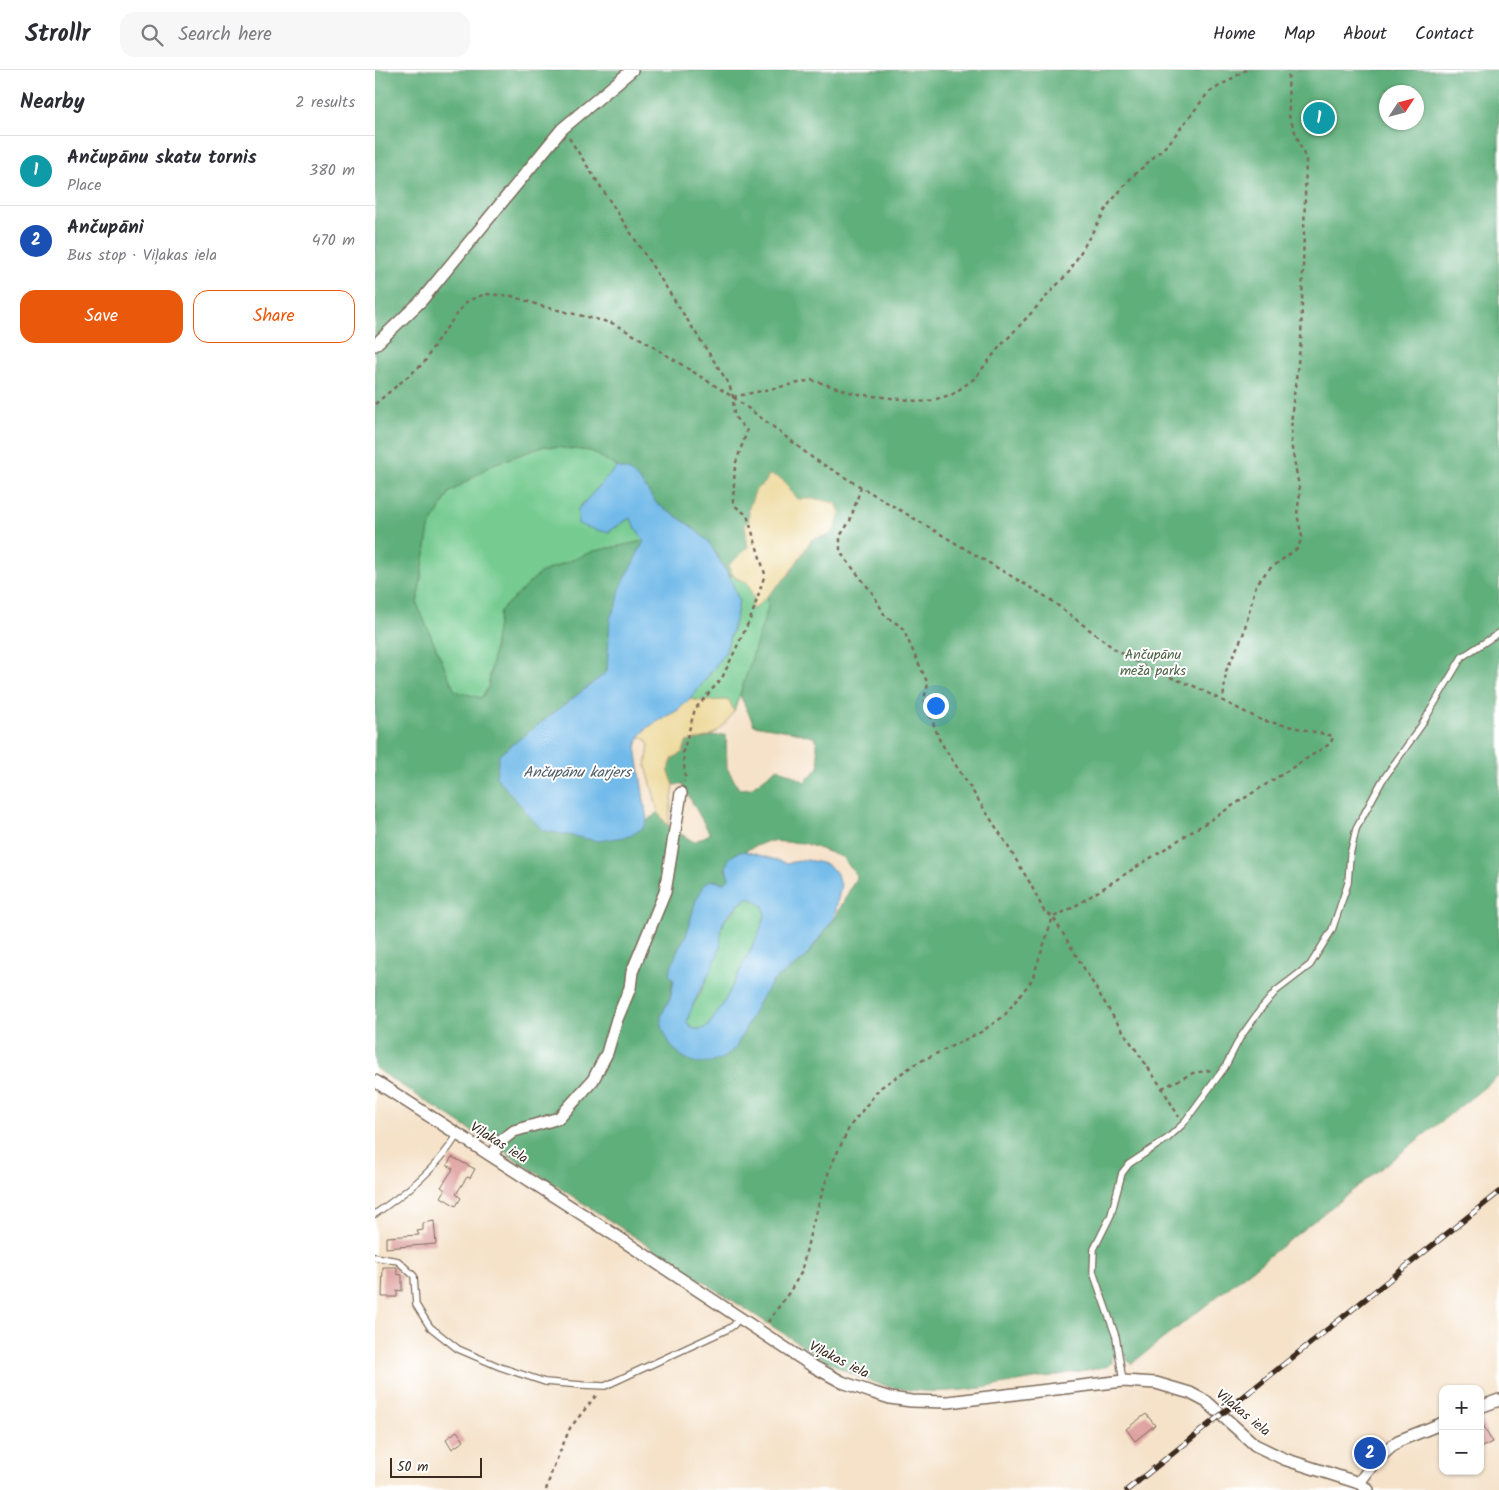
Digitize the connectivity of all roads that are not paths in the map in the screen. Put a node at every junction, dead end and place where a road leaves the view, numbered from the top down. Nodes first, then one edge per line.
1 (632, 70) edge
2 (375, 345) edge
3 (1499, 633) edge
4 (681, 793) road end
5 (375, 1081) edge
6 (458, 1134) junction
7 (492, 1156) junction
8 (375, 1214) edge
9 (375, 1257) edge
10 (739, 1318) junction
11 (1123, 1381) junction
12 (1499, 1400) edge
13 (1484, 1406) edge
14 (1439, 1425) edge
15 (1364, 1486) edge

1 - 2 street
3 - 11 lane
4 - 7 street
5 - 6 street, Viļakas iela
6 - 7 street, Viļakas iela
6 - 8 lane
7 - 10 street, Viļakas iela
9 - 10 lane
10 - 11 street, Viļakas iela
11 - 15 street, Viļakas iela
12 - 13 street
14 - 15 street

